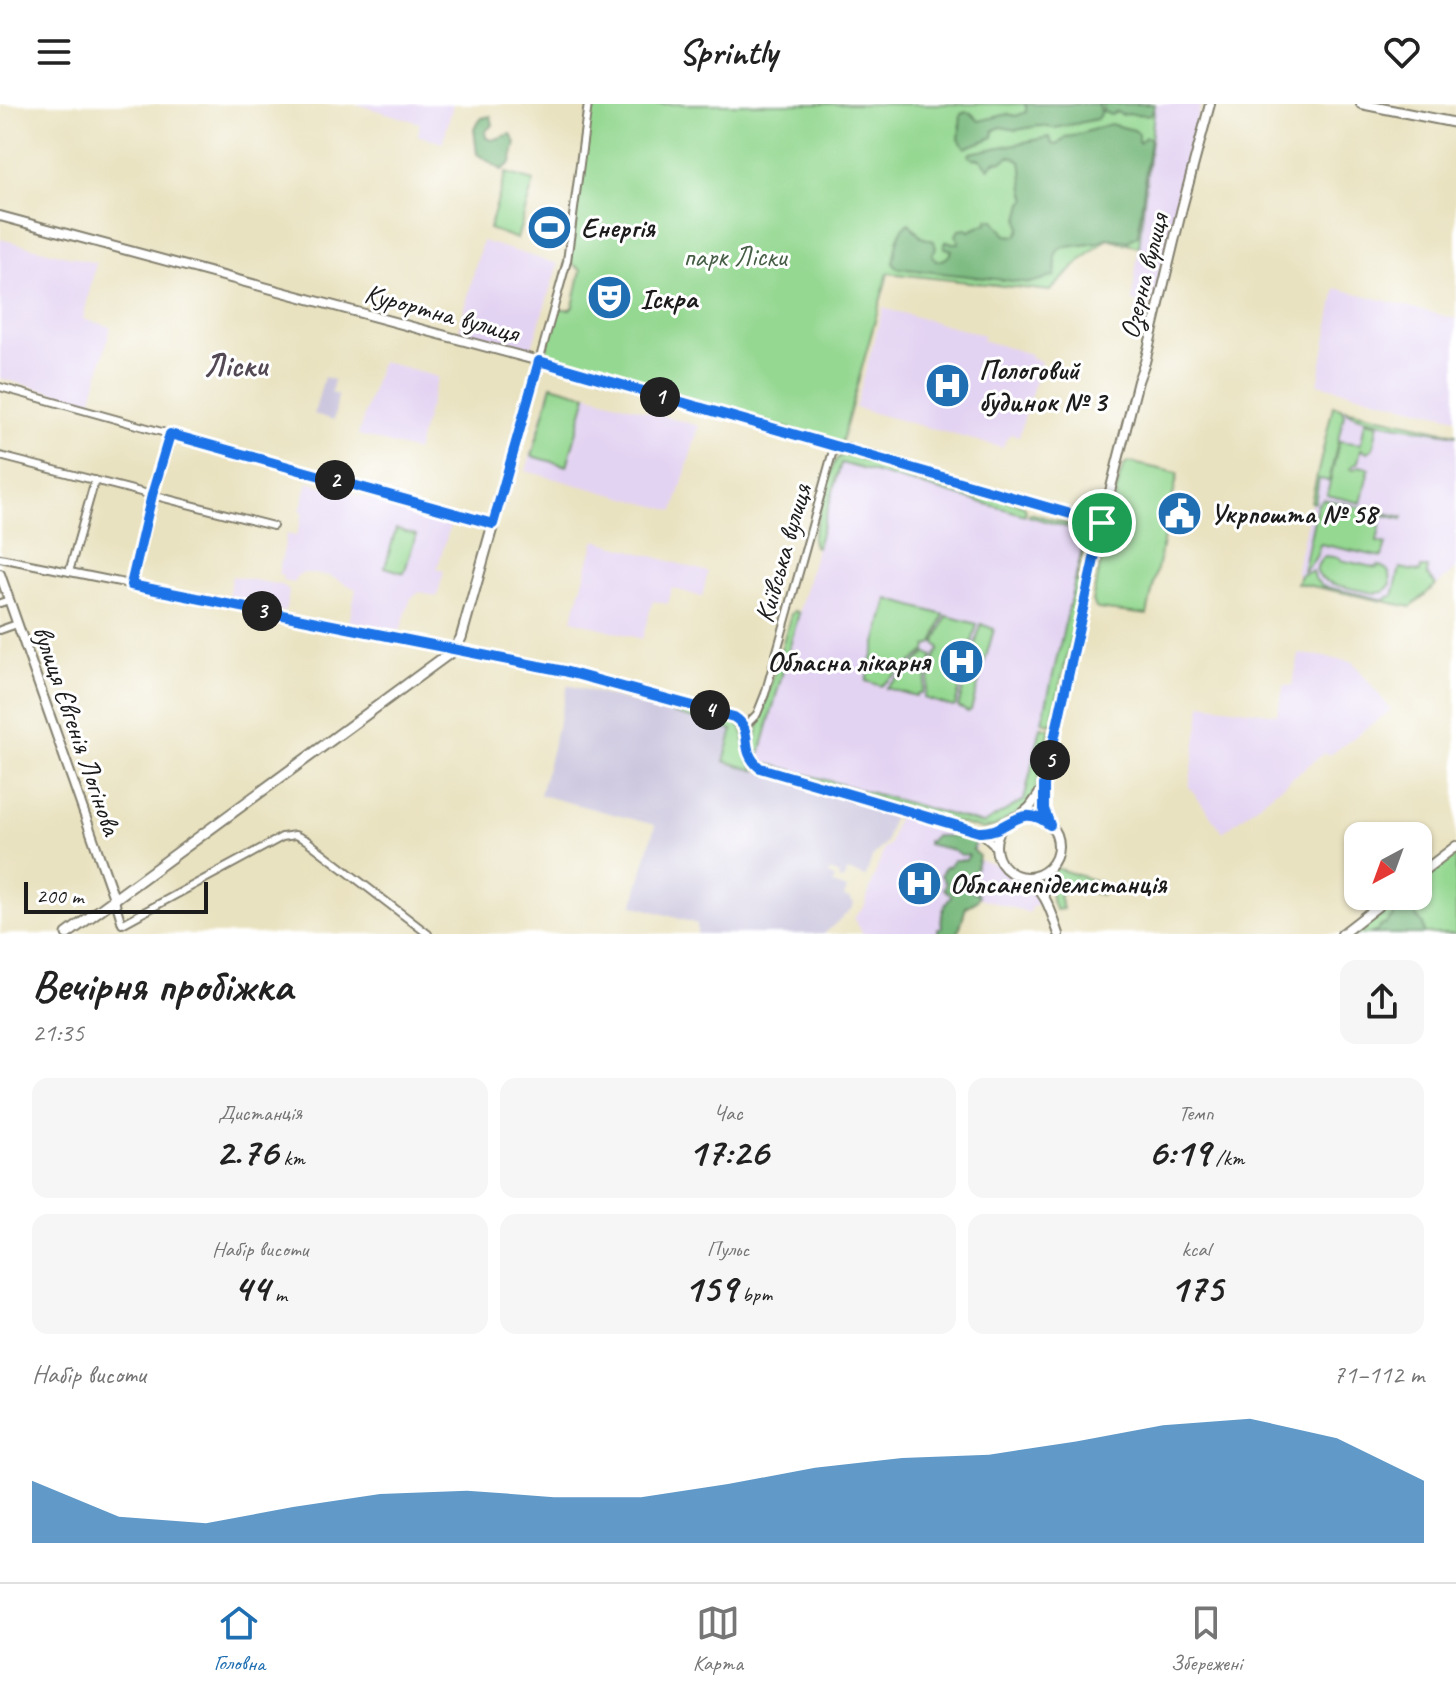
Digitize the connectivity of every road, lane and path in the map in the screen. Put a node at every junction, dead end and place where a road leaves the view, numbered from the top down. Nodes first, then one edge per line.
1 (588, 104) edge
2 (1210, 104) edge
3 (1361, 104) edge
4 (1456, 123) edge
5 (0, 216) edge
6 (539, 361) junction
7 (0, 387) edge
8 (170, 434) junction
9 (834, 447) junction
10 (0, 456) edge
11 (95, 480) junction
12 (152, 495) junction
13 (1102, 523) junction
14 (493, 524) junction
15 (273, 526) dead end
16 (0, 558) edge
17 (69, 572) junction
18 (0, 574) edge
19 (131, 585) junction
20 (5, 602) edge
21 (17, 624) junction
22 (0, 630) edge
23 (454, 650) junction
24 (744, 727) junction
25 (1044, 785) junction
26 (1017, 817) junction
27 (1050, 825) junction
28 (1005, 826) junction
29 (979, 832) junction
30 (1456, 846) edge
31 (997, 850) junction
32 (1432, 864) edge
33 (1050, 867) junction
34 (1023, 877) junction
35 (115, 901) junction
36 (1047, 901) junction
37 (1373, 910) edge
38 (67, 934) edge
39 (428, 934) edge
40 (1059, 934) edge
41 (1342, 934) edge

1 - 6 street
2 - 13 street, Озерна вулиця
3 - 4 street
5 - 6 street, Курортна вулиця
6 - 9 main road, Курортна вулиця
6 - 14 main road
7 - 8 street
8 - 12 street
8 - 14 street
9 - 13 main road, Курортна вулиця
9 - 24 street, Київська вулиця
10 - 11 street
11 - 12 street
11 - 17 street
12 - 15 street
12 - 19 street
13 - 25 street, Озерна вулиця
14 - 23 main road
16 - 17 street
17 - 19 street
18 - 20 street, вулиця Євгенія Логінова
19 - 23 street
20 - 21 street, вулиця Євгенія Логінова
21 - 22 street
21 - 35 street, вулиця Євгенія Логінова
23 - 24 street
23 - 35 main road
24 - 29 street
25 - 26 street, Озерна вулиця
25 - 27 street, Озерна вулиця
26 - 27 street
26 - 28 street
27 - 33 street
28 - 29 street
28 - 31 street
29 - 31 street
30 - 32 street
31 - 34 street
33 - 34 street
33 - 36 street
34 - 36 street
35 - 38 main road
35 - 39 street
36 - 40 street
37 - 41 street

